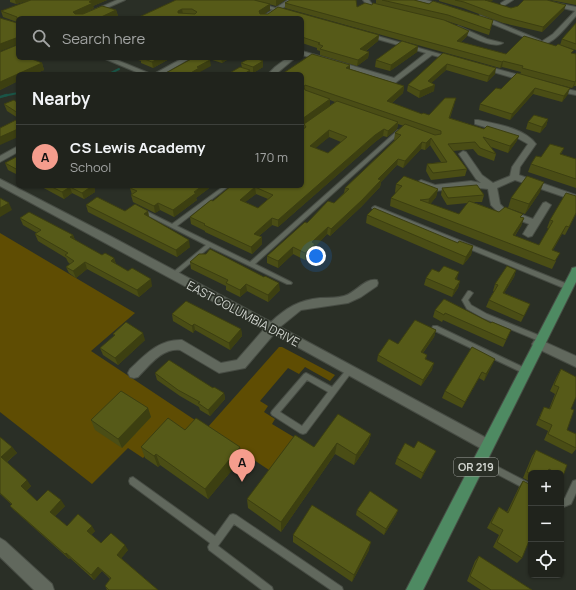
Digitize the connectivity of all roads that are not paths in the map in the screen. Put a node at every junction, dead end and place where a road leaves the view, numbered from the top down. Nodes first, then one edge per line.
1 (122, 0) edge
2 (243, 0) edge
3 (292, 0) edge
4 (366, 0) edge
5 (422, 0) edge
6 (510, 0) edge
7 (534, 0) edge
8 (504, 4) edge
9 (449, 7) edge
10 (278, 10) junction
11 (391, 10) edge
12 (576, 11) edge
13 (472, 14) edge
14 (84, 16) edge
15 (267, 16) edge
16 (299, 16) edge
17 (450, 25) edge
18 (357, 32) edge
19 (500, 43) dead end
20 (543, 43) junction
21 (554, 47) edge
22 (430, 53) junction
23 (304, 54) edge
24 (111, 60) edge
25 (184, 60) edge
26 (289, 60) edge
27 (460, 61) edge
28 (474, 65) edge
29 (143, 72) edge
30 (162, 72) edge
31 (273, 72) edge
32 (532, 81) edge
33 (547, 85) edge
34 (576, 93) edge
35 (478, 122) dead end
36 (396, 126) edge
37 (16, 150) edge
38 (463, 154) dead end
39 (0, 159) edge
40 (515, 177) junction
41 (412, 180) edge
42 (0, 182) edge
43 (492, 187) junction
44 (224, 188) edge
45 (576, 198) edge
46 (546, 205) dead end
47 (374, 208) edge
48 (140, 210) edge
49 (535, 222) junction
50 (173, 226) junction
51 (528, 234) dead end
52 (210, 244) junction
53 (251, 264) junction
54 (576, 271) edge
55 (173, 275) junction
56 (289, 283) dead end
57 (373, 283) dead end
58 (568, 287) junction
59 (470, 293) dead end
60 (435, 328) edge
61 (272, 329) junction
62 (539, 342) junction
63 (576, 362) edge
64 (349, 371) junction
65 (524, 371) junction
66 (134, 373) dead end
67 (334, 391) junction
68 (487, 445) junction
69 (479, 461) junction
70 (133, 481) dead end
71 (576, 484) edge
72 (528, 486) edge
73 (564, 503) edge
74 (216, 542) junction
75 (0, 546) edge
76 (417, 589) edge
77 (46, 590) edge
78 (269, 590) edge
79 (339, 590) edge

1 - 14 street
2 - 10 street
3 - 10 street
4 - 11 street
5 - 9 street
6 - 8 street
7 - 12 street
10 - 15 street
10 - 16 street
12 - 20 street
13 - 20 street
17 - 19 street
18 - 22 street
20 - 21 street
22 - 23 street
22 - 27 street
24 - 29 street
25 - 30 street
26 - 31 street
28 - 32 street
33 - 34 street
35 - 40 street
36 - 53 lane
37 - 39 street
38 - 43 street
40 - 43 street
40 - 45 street
41 - 43 street
42 - 55 street, EAST COLUMBIA DRIVE
43 - 49 street
44 - 50 lane
46 - 49 street
47 - 58 lane
48 - 50 lane
49 - 51 street
50 - 52 lane
52 - 53 lane
52 - 55 lane
53 - 56 lane
54 - 58 main road, OR 219
55 - 61 street, EAST COLUMBIA DRIVE
57 - 61 street
58 - 62 main road, OR 219
59 - 62 lane
60 - 65 lane
61 - 64 street, EAST COLUMBIA DRIVE
61 - 66 street
62 - 63 street
62 - 65 main road, OR 219
64 - 67 lane
64 - 68 street, EAST COLUMBIA DRIVE
65 - 68 main road, OR 219
67 - 67 lane
68 - 69 main road, OR 219
69 - 72 lane
69 - 76 main road, OR 219
70 - 74 lane
71 - 73 lane
74 - 78 lane
74 - 79 lane
75 - 77 street

